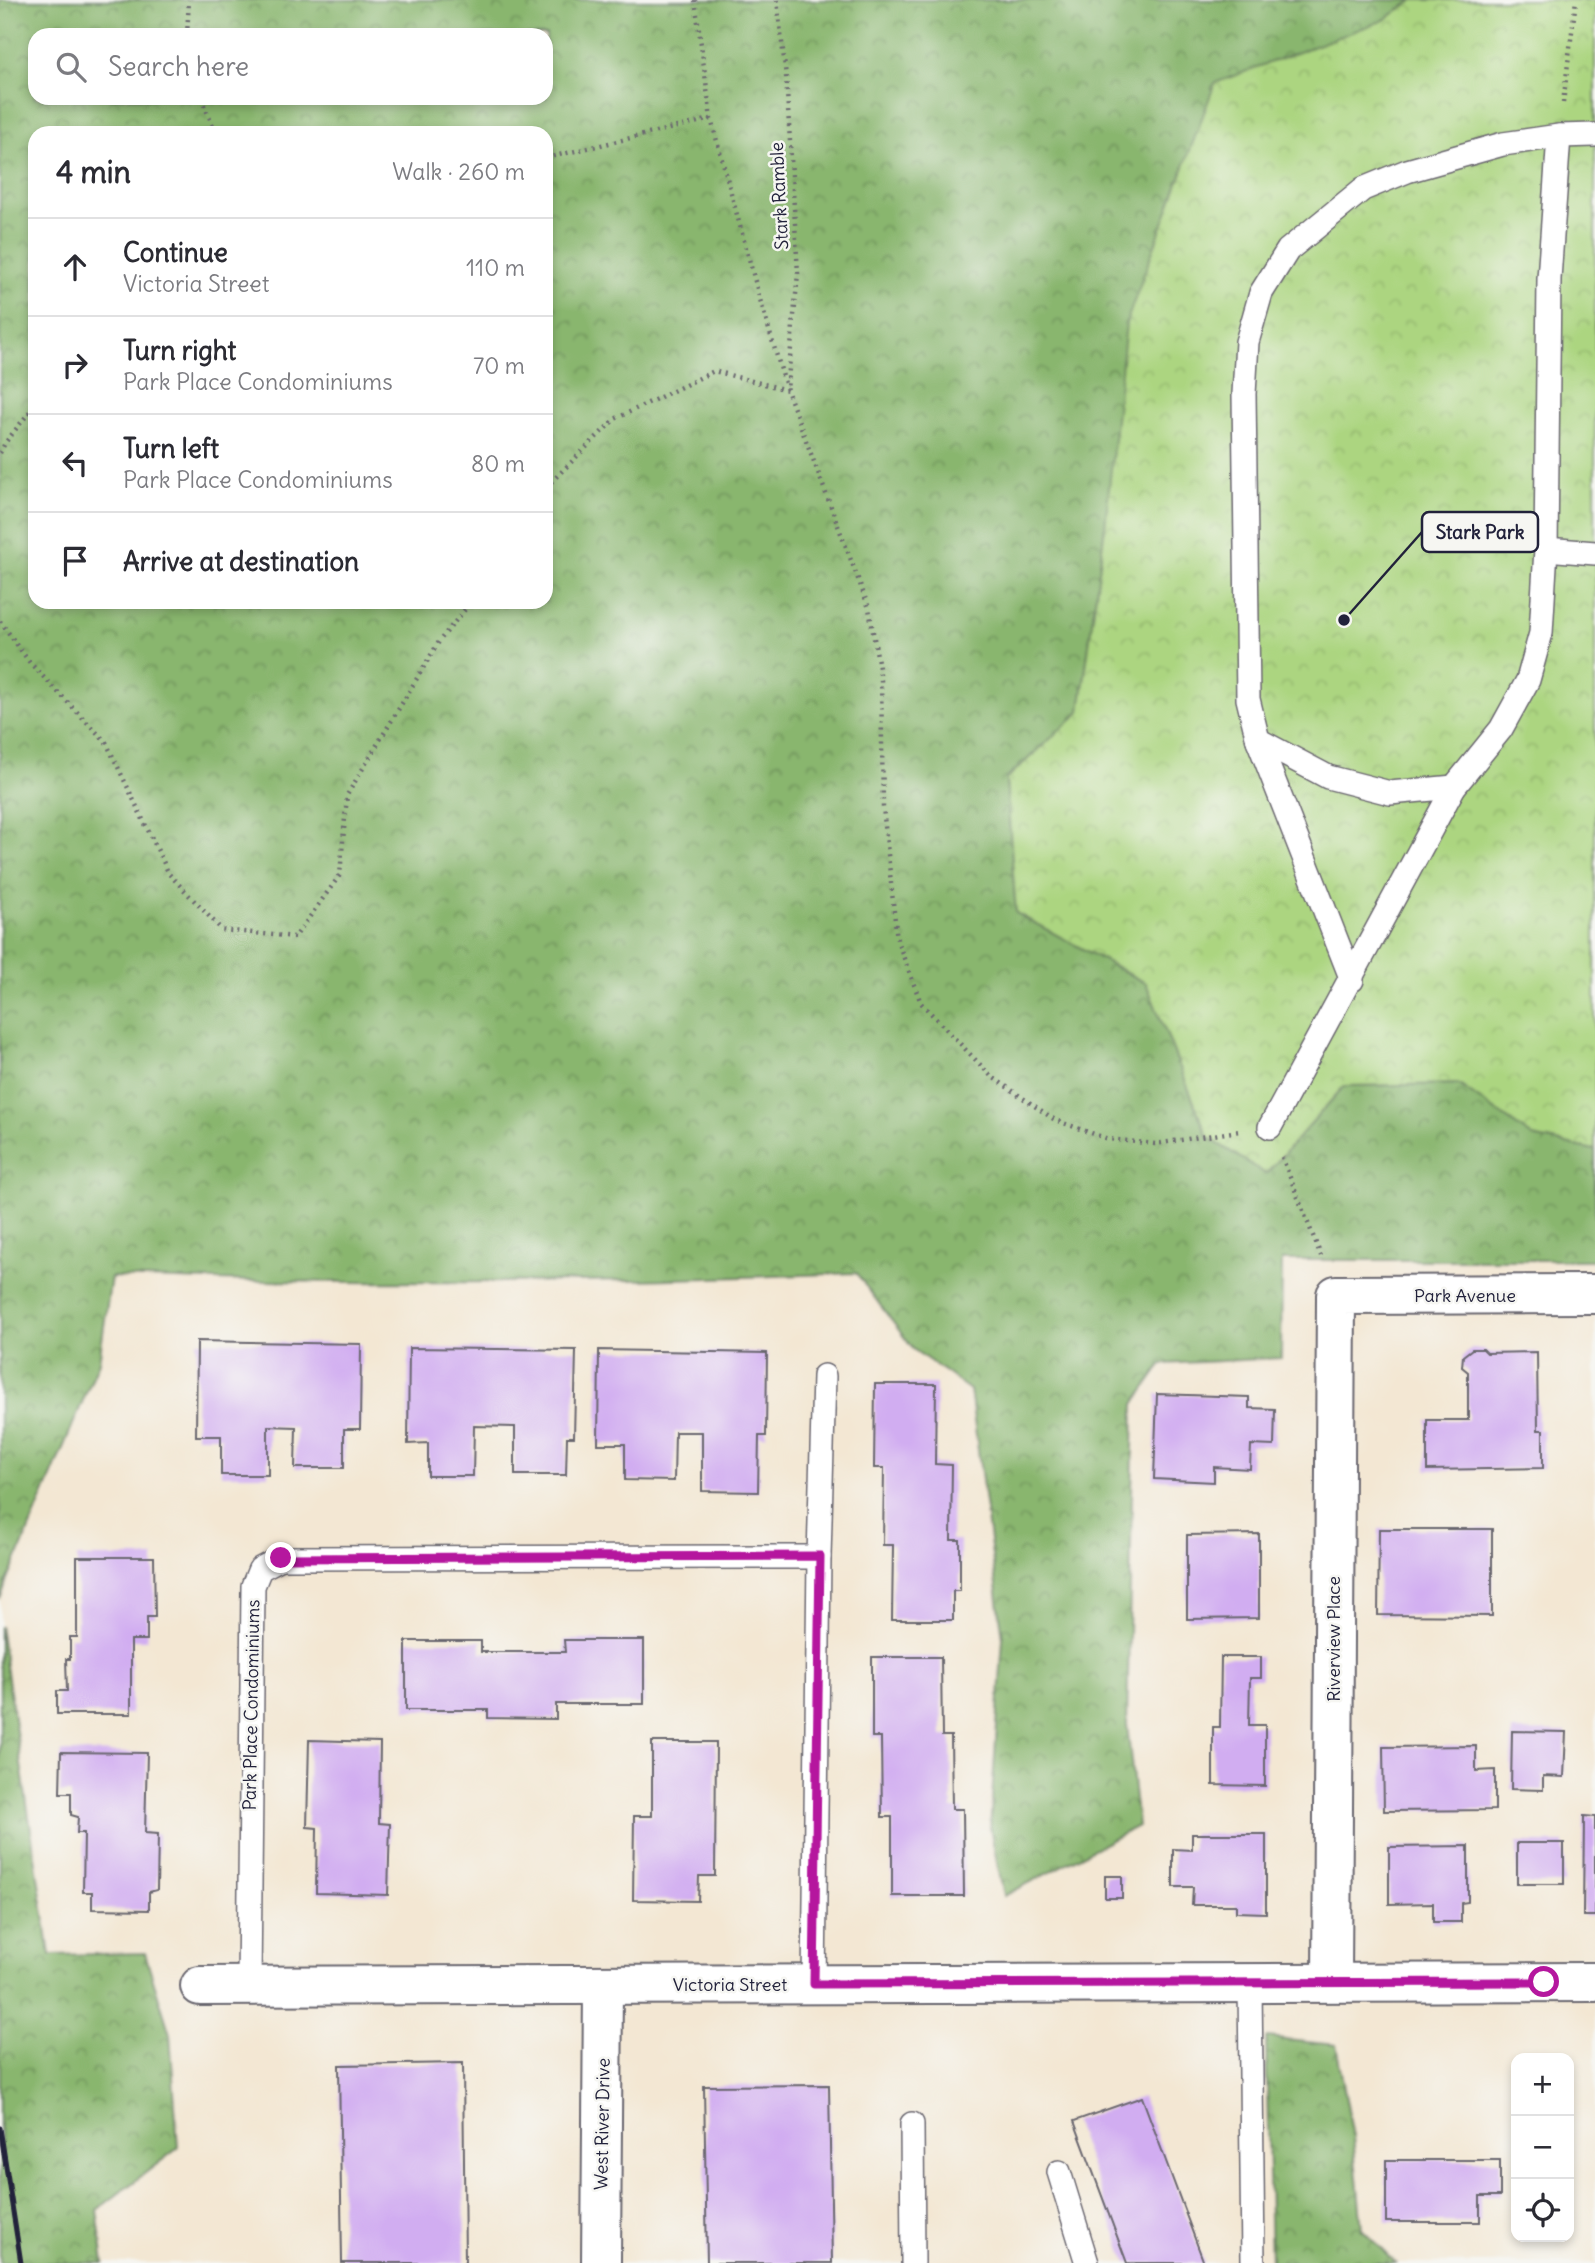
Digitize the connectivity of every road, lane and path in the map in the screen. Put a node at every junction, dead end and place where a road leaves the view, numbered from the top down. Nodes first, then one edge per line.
1 (189, 0) edge
2 (695, 0) edge
3 (777, 0) edge
4 (1576, 0) edge
5 (187, 28) edge
6 (204, 105) edge
7 (711, 118) junction
8 (213, 126) edge
9 (1595, 135) edge
10 (1559, 136) junction
11 (553, 156) edge
12 (787, 390) junction
13 (28, 414) edge
14 (0, 453) edge
15 (553, 480) edge
16 (1546, 550) junction
17 (1595, 553) edge
18 (465, 609) edge
19 (0, 621) edge
20 (1258, 740) junction
21 (1454, 787) junction
22 (1352, 980) junction
23 (1270, 1126) junction
24 (1595, 1294) edge
25 (1336, 1295) junction
26 (824, 1376) dead end
27 (820, 1556) junction
28 (1332, 1982) junction
29 (1595, 1982) edge
30 (1250, 1983) junction
31 (814, 1984) junction
32 (248, 1985) junction
33 (603, 1985) junction
34 (200, 1986) dead end
35 (912, 2124) dead end
36 (1059, 2172) dead end
37 (601, 2263) edge
38 (913, 2263) edge
39 (1087, 2263) edge
40 (1253, 2263) edge

1 - 5 path
2 - 7 path
3 - 12 path, Stark Ramble
4 - 10 path
6 - 8 path
7 - 11 path
7 - 12 path
9 - 10 lane
10 - 16 lane
10 - 20 lane
12 - 15 path
12 - 23 path
13 - 14 path
16 - 17 lane
16 - 21 lane
18 - 19 path
20 - 21 lane
20 - 22 lane
21 - 22 lane
22 - 23 lane
23 - 25 path
24 - 25 street, Park Avenue
25 - 28 street, Riverview Place
26 - 27 lane
27 - 31 lane
27 - 32 lane, Park Place Condominiums
28 - 29 street, Victoria Street
28 - 30 street, Victoria Street
30 - 31 street, Victoria Street
30 - 40 lane
31 - 33 street, Victoria Street
32 - 33 street, Victoria Street
32 - 34 street, Victoria Street
33 - 37 street, West River Drive
35 - 38 lane
36 - 39 lane

